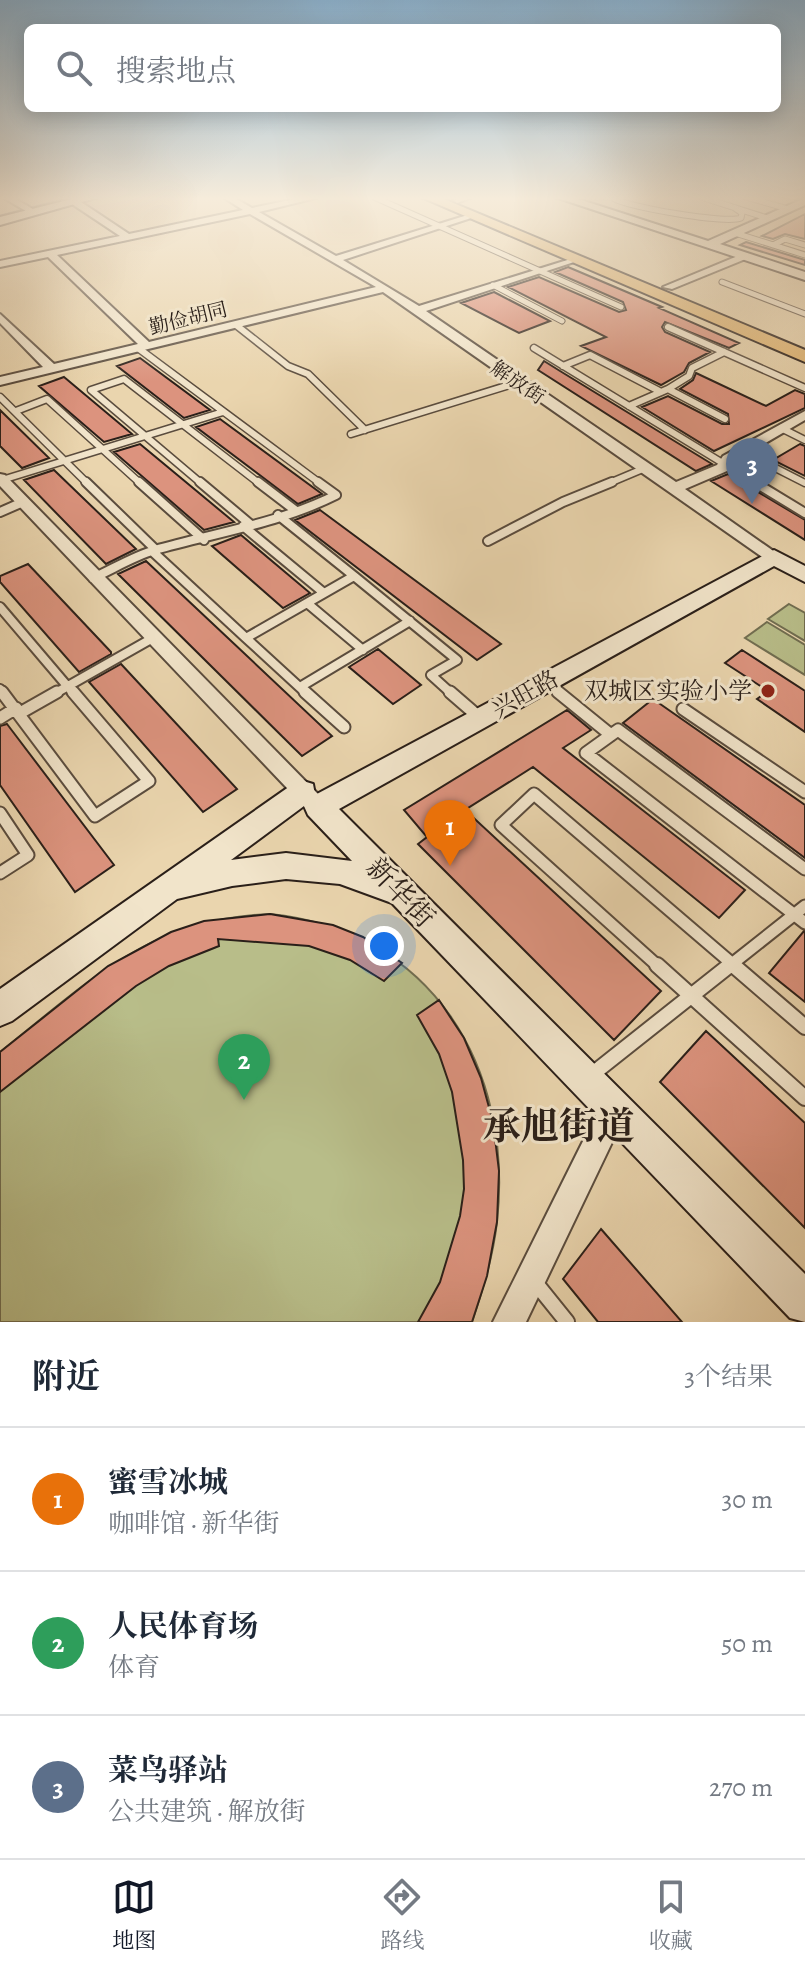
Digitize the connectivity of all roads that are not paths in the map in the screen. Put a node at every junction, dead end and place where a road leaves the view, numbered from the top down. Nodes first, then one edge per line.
1 (24, 259) edge
2 (56, 259) edge
3 (339, 259) edge
4 (515, 259) edge
5 (574, 259) joint
6 (601, 259) edge
7 (738, 259) edge
8 (753, 259) edge
9 (0, 264) edge
10 (540, 270) junction
11 (805, 276) edge
12 (722, 282) dead end
13 (493, 285) junction
14 (668, 287) junction
15 (385, 288) junction
16 (621, 307) dead end
17 (415, 311) junction
18 (805, 314) edge
19 (0, 317) edge
20 (562, 321) dead end
21 (236, 325) junction
22 (668, 327) dead end
23 (805, 344) edge
24 (142, 347) junction
25 (534, 348) dead end
26 (724, 352) junction
27 (805, 357) edge
28 (563, 366) junction
29 (51, 368) junction
30 (0, 381) edge
31 (519, 382) junction
32 (805, 388) edge
33 (664, 390) junction
34 (0, 397) edge
35 (629, 406) junction
36 (16, 411) junction
37 (223, 412) junction
38 (805, 415) edge
39 (725, 419) dead end
40 (187, 427) junction
41 (781, 428) junction
42 (365, 430) junction
43 (351, 434) dead end
44 (146, 437) junction
45 (805, 440) edge
46 (103, 450) junction
47 (742, 451) junction
48 (63, 460) junction
49 (725, 464) junction
50 (645, 468) junction
51 (1, 479) edge
52 (805, 483) edge
53 (674, 488) junction
54 (23, 502) junction
55 (296, 511) junction
56 (0, 512) edge
57 (805, 513) edge
58 (278, 515) junction
59 (246, 525) junction
60 (204, 540) junction
61 (488, 541) dead end
62 (154, 551) junction
63 (774, 557) junction
64 (805, 575) edge
65 (354, 576) junction
66 (93, 578) junction
67 (324, 593) junction
68 (307, 603) junction
69 (0, 607) edge
70 (410, 621) junction
71 (246, 638) junction
72 (151, 639) junction
73 (363, 650) junction
74 (546, 682) junction
75 (68, 686) junction
76 (300, 687) junction
77 (0, 689) edge
78 (683, 709) dead end
79 (18, 711) junction
80 (0, 718) edge
81 (480, 719) junction
82 (344, 727) dead end
83 (611, 735) junction
84 (805, 792) edge
85 (310, 800) junction
86 (0, 813) edge
87 (805, 869) edge
88 (0, 873) edge
89 (150, 900) junction
90 (415, 906) junction
91 (801, 914) edge
92 (731, 964) junction
93 (691, 995) junction
94 (0, 1009) edge
95 (805, 1027) edge
96 (584, 1080) junction
97 (805, 1098) edge
98 (614, 1109) junction
99 (531, 1278) junction
100 (805, 1303) edge
101 (509, 1322) edge
102 (567, 1322) edge

1 - 9 street
2 - 24 street
3 - 15 street, 解放街
4 - 10 lane
5 - 10 street
5 - 27 main road
6 - 14 main road
7 - 14 street
8 - 11 street
10 - 13 street
10 - 16 lane
12 - 18 lane
13 - 17 street
13 - 20 lane
14 - 23 main road
15 - 17 street, 解放街
15 - 21 street, 勤俭胡同
17 - 31 street, 解放街
19 - 29 street
21 - 24 street, 勤俭胡同
21 - 42 lane
22 - 26 lane
24 - 29 street, 勤俭胡同
24 - 37 lane
25 - 28 lane
26 - 32 lane
26 - 33 lane
28 - 33 lane
28 - 35 lane
29 - 30 street, 勤俭胡同
31 - 42 lane
31 - 50 street, 解放街
33 - 35 lane
33 - 39 lane
34 - 36 lane
35 - 49 lane
36 - 46 lane
36 - 48 lane
37 - 40 lane
37 - 55 lane
38 - 41 street
40 - 44 lane
40 - 44 lane
40 - 55 lane
41 - 45 lane
41 - 47 street
42 - 43 lane
44 - 46 lane
44 - 59 lane
46 - 48 lane
46 - 60 lane
47 - 49 street
47 - 52 lane
48 - 51 lane
48 - 62 lane
49 - 53 street
49 - 57 lane
50 - 53 street, 解放街
50 - 61 lane
51 - 54 street, 新华街
53 - 63 street, 解放街
54 - 56 lane
54 - 66 street, 新华街
55 - 58 lane
58 - 59 lane
58 - 65 lane
59 - 60 lane
59 - 67 lane
60 - 62 lane
62 - 66 lane
62 - 71 lane
63 - 64 street, 解放街
63 - 74 street, 兴旺路
65 - 67 lane
65 - 70 lane
66 - 72 street, 新华街
67 - 68 lane
68 - 71 lane
68 - 73 lane
69 - 75 lane
70 - 73 lane
70 - 81 lane
71 - 76 lane
72 - 75 lane
72 - 85 street, 新华街
73 - 76 lane
74 - 81 street, 兴旺路
74 - 83 lane
75 - 79 lane
75 - 79 lane
76 - 82 lane
77 - 79 lane
78 - 84 lane
79 - 80 lane
81 - 85 street, 兴旺路
83 - 87 lane
83 - 91 lane
85 - 89 street, 兴旺路
85 - 90 street, 新华街
86 - 88 lane
89 - 90 street
89 - 94 street, 兴旺路
90 - 96 street, 新华街
91 - 92 lane
92 - 93 lane
92 - 93 lane
92 - 95 lane
93 - 96 lane
93 - 97 lane
96 - 98 street, 新华街
98 - 99 street
98 - 100 street, 新华街
99 - 101 street
99 - 102 lane

